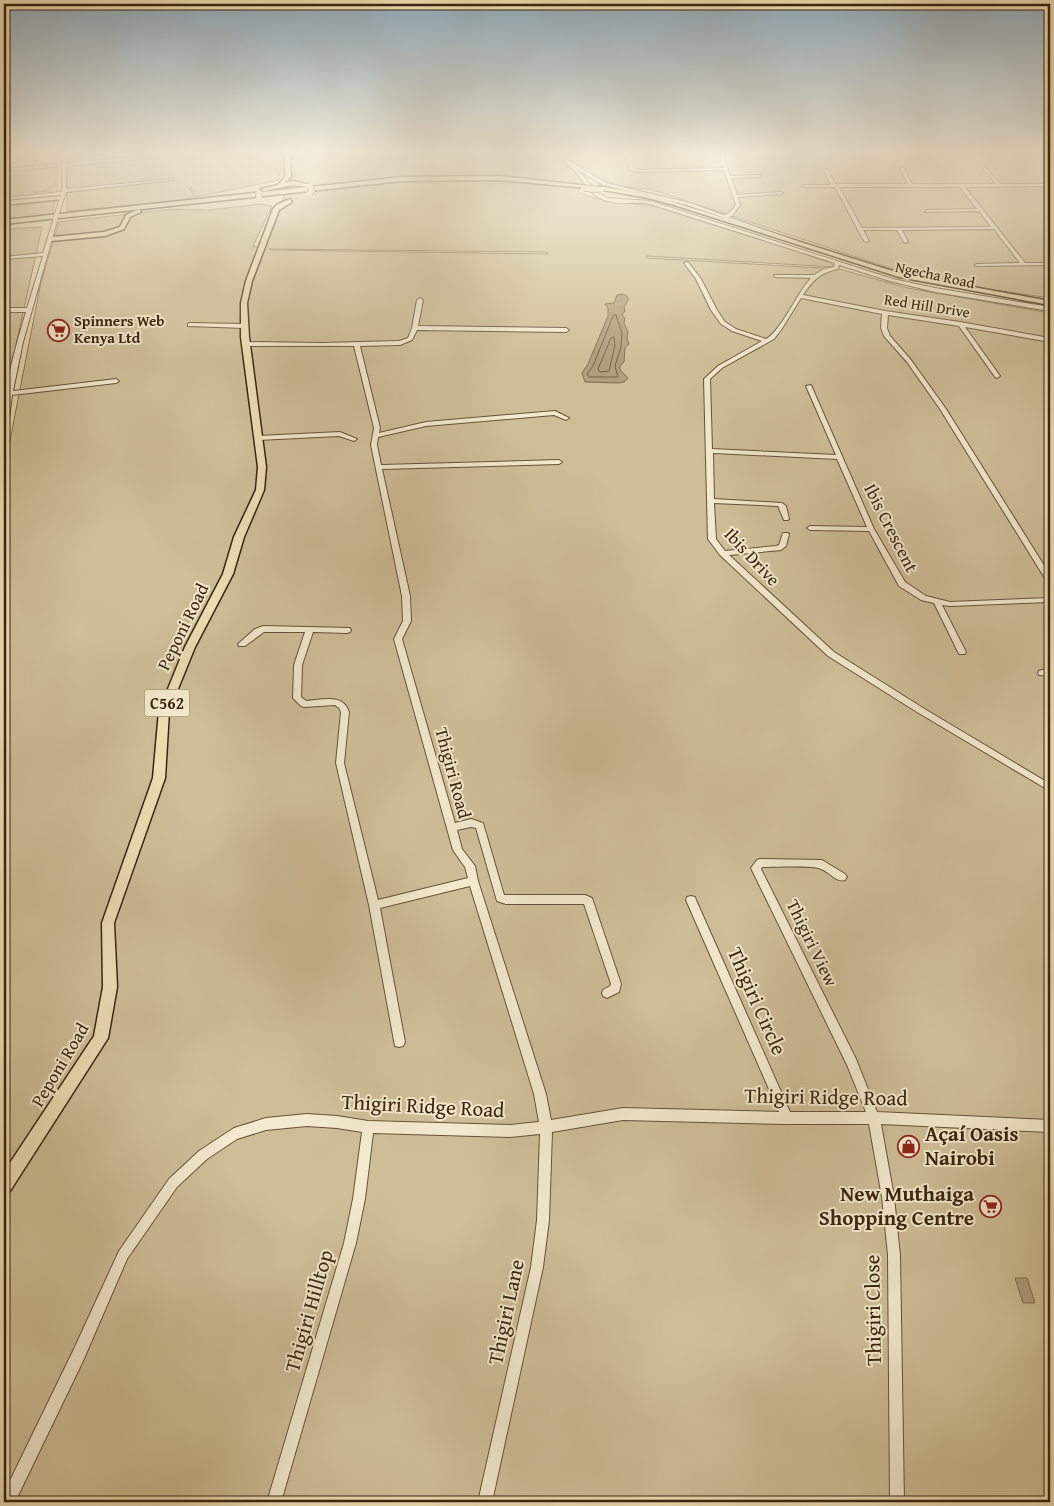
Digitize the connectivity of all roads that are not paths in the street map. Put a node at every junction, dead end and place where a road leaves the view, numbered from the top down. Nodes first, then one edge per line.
1 (26, 221) edge
2 (55, 221) edge
3 (121, 221) edge
4 (267, 221) edge
5 (712, 221) edge
6 (719, 221) edge
7 (726, 221) edge
8 (739, 221) edge
9 (855, 221) edge
10 (990, 221) edge
11 (4, 223) edge
12 (995, 228) junction
13 (859, 229) junction
14 (899, 229) junction
15 (51, 239) junction
16 (867, 241) dead end
17 (780, 242) junction
18 (906, 242) dead end
19 (800, 244) junction
20 (44, 254) junction
21 (4, 258) edge
22 (686, 263) dead end
23 (1050, 264) edge
24 (837, 265) junction
25 (977, 265) dead end
26 (1024, 265) junction
27 (776, 276) dead end
28 (815, 277) junction
29 (799, 296) junction
30 (420, 300) dead end
31 (1050, 306) edge
32 (4, 310) edge
33 (29, 310) junction
34 (885, 313) junction
35 (960, 324) junction
36 (190, 325) dead end
37 (244, 326) junction
38 (415, 328) junction
39 (566, 330) dead end
40 (372, 336) dead end
41 (1050, 340) edge
42 (766, 342) junction
43 (246, 344) junction
44 (357, 345) junction
45 (371, 345) junction
46 (997, 376) dead end
47 (116, 381) dead end
48 (809, 386) dead end
49 (10, 393) junction
50 (566, 418) dead end
51 (4, 435) edge
52 (376, 436) junction
53 (258, 438) junction
54 (354, 439) dead end
55 (709, 451) junction
56 (839, 457) junction
57 (559, 462) dead end
58 (378, 467) junction
59 (712, 501) junction
60 (786, 519) dead end
61 (810, 528) dead end
62 (871, 529) junction
63 (785, 534) dead end
64 (723, 553) junction
65 (1050, 580) edge
66 (1050, 600) edge
67 (937, 602) junction
68 (310, 629) junction
69 (348, 630) dead end
70 (242, 644) dead end
71 (962, 652) dead end
72 (1050, 788) edge
73 (452, 827) junction
74 (842, 877) dead end
75 (473, 881) junction
76 (691, 900) dead end
77 (374, 906) junction
78 (607, 993) dead end
79 (399, 1042) dead end
80 (787, 1118) junction
81 (874, 1118) junction
82 (1050, 1126) edge
83 (368, 1127) junction
84 (546, 1127) junction
85 (4, 1185) edge
86 (7, 1502) edge
87 (274, 1502) edge
88 (485, 1502) edge
89 (898, 1502) edge

1 - 11 main road
2 - 15 street
3 - 15 main road
4 - 37 main road, Peponi Road / C562
5 - 17 street
6 - 17 main road
7 - 19 main road
8 - 19 street
9 - 13 street
10 - 12 street
12 - 14 street
12 - 26 street
13 - 14 street
13 - 16 street
14 - 18 street
15 - 20 street
17 - 24 street
17 - 31 main road
19 - 31 main road
20 - 21 street
20 - 33 street
22 - 42 street
23 - 26 street
24 - 28 street, Ibis Drive
24 - 31 street, Ngecha Road
25 - 26 street
27 - 28 street
28 - 29 street, Ibis Drive
29 - 34 street, Red Hill Drive
29 - 42 street, Ibis Drive
30 - 38 street
32 - 33 street
33 - 49 street
34 - 35 street, Red Hill Drive
34 - 65 street
35 - 41 street, Red Hill Drive
35 - 46 street
36 - 37 street
37 - 43 main road, Peponi Road / C562
38 - 39 street
38 - 45 street
40 - 45 street
42 - 55 street, Ibis Drive
43 - 44 street
43 - 53 main road, Peponi Road / C562
44 - 45 street
44 - 52 street, Thigiri Road
47 - 49 street
48 - 56 street, Ibis Crescent
49 - 51 street
50 - 52 street
52 - 58 street, Thigiri Road
53 - 54 street
53 - 85 main road, Peponi Road / C562
55 - 56 street
55 - 59 street, Ibis Drive
56 - 62 street, Ibis Crescent
57 - 58 street
58 - 73 street, Thigiri Road
59 - 60 street
59 - 64 street, Ibis Drive
61 - 62 street
62 - 67 street, Ibis Crescent
63 - 64 street
64 - 72 street, Ibis Drive
66 - 67 street, Ibis Crescent
67 - 71 street
68 - 69 street
68 - 70 street
68 - 77 street
73 - 75 street, Thigiri Road
73 - 78 street
74 - 81 street, Thigiri View
75 - 77 street
75 - 84 street, Thigiri Road
76 - 80 street, Thigiri Circle
77 - 79 street
80 - 81 street, Thigiri Ridge Road
80 - 84 street, Thigiri Ridge Road
81 - 82 street, Thigiri Ridge Road
81 - 89 street, Thigiri Close
83 - 84 street, Thigiri Ridge Road
83 - 86 street, Thigiri Ridge Road
83 - 87 street, Thigiri Hilltop
84 - 88 street, Thigiri Lane

